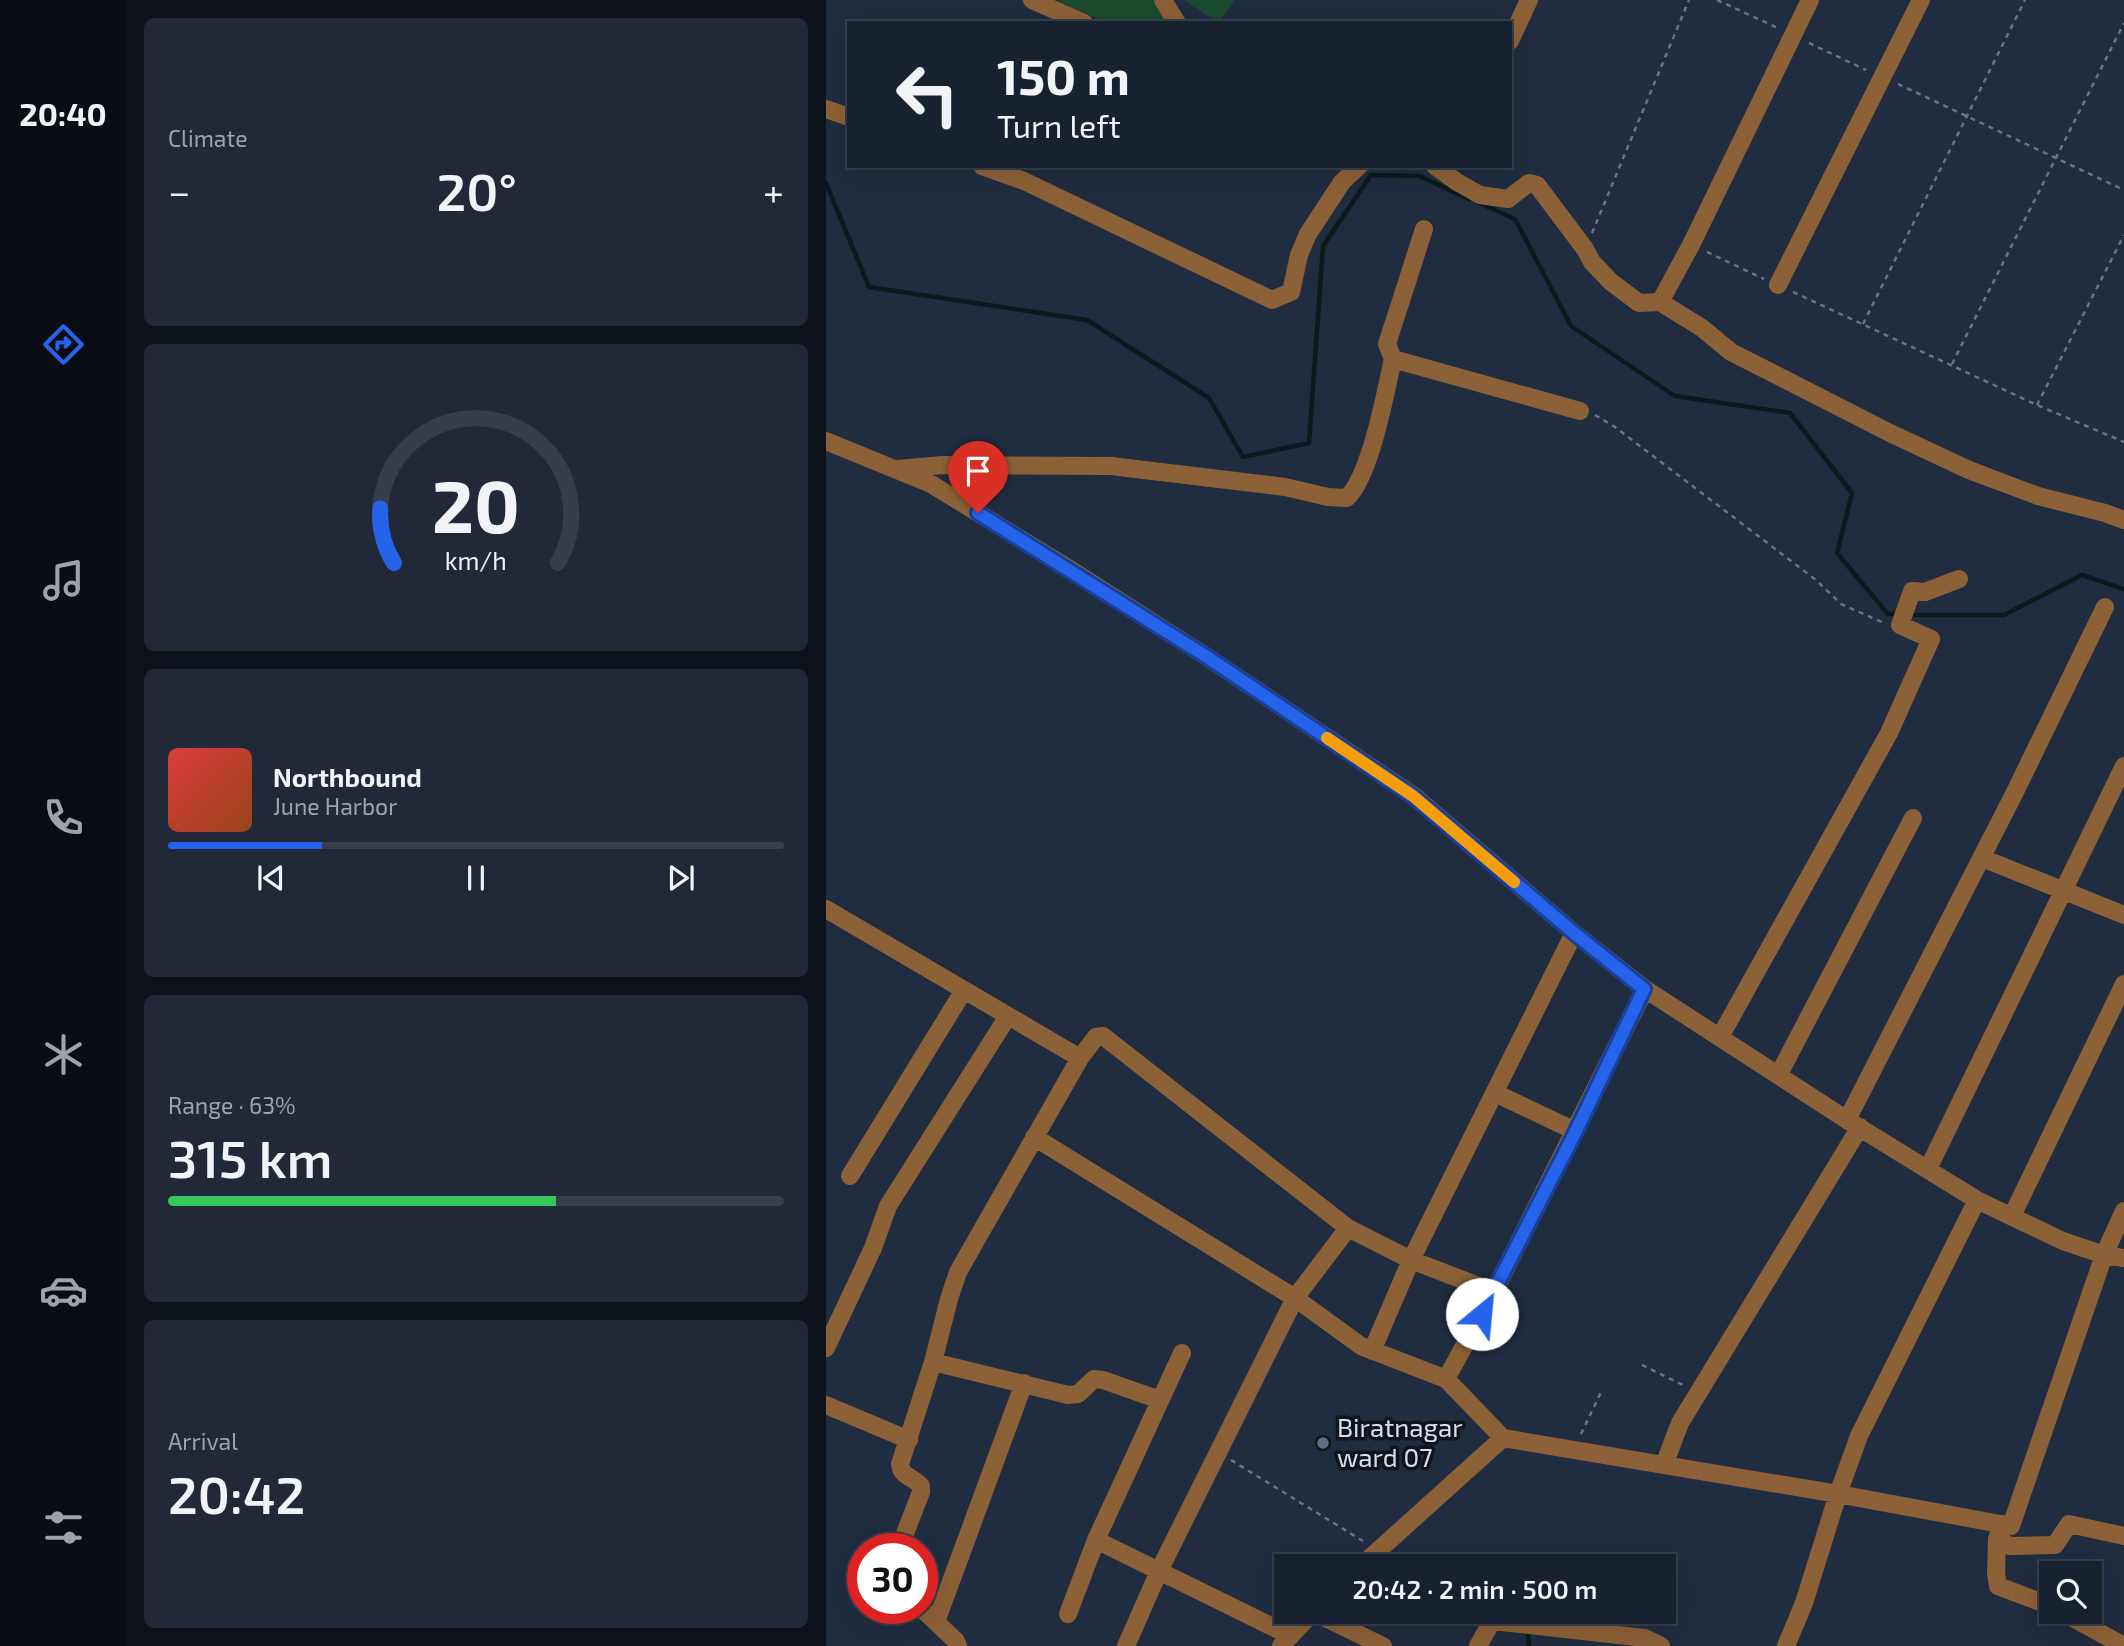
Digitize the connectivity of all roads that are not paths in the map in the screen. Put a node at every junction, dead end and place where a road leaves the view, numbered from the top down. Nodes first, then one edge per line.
1 (1032, 0) edge
2 (1163, 0) edge
3 (1529, 0) edge
4 (1811, 0) edge
5 (1921, 0) edge
6 (1079, 21) edge
7 (1176, 21) edge
8 (1512, 37) edge
9 (826, 109) edge
10 (847, 116) edge
11 (988, 168) edge
12 (1357, 168) edge
13 (1438, 168) edge
14 (1424, 229) dead end
15 (1778, 285) road end
16 (1660, 302) junction
17 (1393, 359) junction
18 (1580, 411) road end
19 (826, 441) edge
20 (895, 469) junction
21 (2124, 520) edge
22 (1959, 579) dead end
23 (2105, 607) dead end
24 (2124, 766) edge
25 (1913, 818) dead end
26 (1982, 858) junction
27 (2064, 891) junction
28 (826, 909) edge
29 (2124, 915) edge
30 (1574, 933) junction
31 (2124, 984) edge
32 (1644, 989) junction
33 (964, 990) junction
34 (1008, 1016) junction
35 (1720, 1037) junction
36 (1080, 1058) junction
37 (1779, 1074) junction
38 (1495, 1093) junction
39 (1854, 1124) junction
40 (1576, 1131) junction
41 (1034, 1137) junction
42 (1928, 1169) junction
43 (850, 1176) dead end
44 (1977, 1200) junction
45 (2124, 1212) edge
46 (2012, 1216) junction
47 (1348, 1228) junction
48 (2104, 1255) junction
49 (2124, 1258) edge
50 (1411, 1260) junction
51 (1493, 1292) junction
52 (1295, 1298) junction
53 (826, 1348) edge
54 (1372, 1351) junction
55 (1182, 1353) dead end
56 (933, 1362) junction
57 (1447, 1379) junction
58 (1024, 1383) junction
59 (1160, 1400) junction
60 (826, 1405) edge
61 (1503, 1438) junction
62 (909, 1440) junction
63 (1664, 1465) junction
64 (1838, 1494) junction
65 (1999, 1532) junction
66 (905, 1533) edge
67 (2124, 1536) edge
68 (1096, 1540) junction
69 (1374, 1554) edge
70 (1159, 1571) junction
71 (2039, 1601) edge
72 (1068, 1614) dead end
73 (938, 1617) edge
74 (938, 1624) edge
75 (1302, 1624) edge
76 (1338, 1624) edge
77 (2082, 1624) edge
78 (1286, 1641) edge
79 (2115, 1644) edge
80 (958, 1646) edge
81 (1126, 1646) edge
82 (1383, 1646) edge
83 (1478, 1646) edge
84 (1661, 1646) edge
85 (1786, 1646) edge

1 - 6 street
2 - 7 street
3 - 8 street
4 - 16 street
5 - 15 street
9 - 10 street
11 - 12 street
13 - 16 street
14 - 17 street
16 - 21 street
17 - 18 street
17 - 20 street
19 - 20 street
20 - 30 street
22 - 35 street
23 - 26 street
24 - 27 street
25 - 37 street
26 - 27 street
26 - 39 street
27 - 29 street
27 - 42 street
28 - 33 street
30 - 32 street
30 - 38 street
31 - 46 street
32 - 35 street
32 - 40 street
33 - 34 street
33 - 43 street
34 - 36 street
34 - 53 street
35 - 37 street
36 - 41 street
36 - 47 street
37 - 39 street
38 - 40 street
38 - 50 street
39 - 42 street
39 - 63 street
40 - 51 street
41 - 52 street
41 - 56 street
42 - 44 street
44 - 46 street
44 - 64 street
45 - 48 street
46 - 48 street
47 - 50 street
47 - 52 street
48 - 49 street
48 - 65 street
50 - 51 street
50 - 54 street
51 - 57 street
52 - 54 street
52 - 70 street
54 - 57 street
55 - 59 street
56 - 58 street
56 - 62 street
57 - 61 street
58 - 59 street
58 - 73 street
59 - 68 street
60 - 62 street
61 - 63 street
61 - 69 street
62 - 66 street
63 - 64 street
64 - 65 street
64 - 85 street
65 - 67 street
65 - 71 street
68 - 70 street
68 - 72 street
70 - 78 street
70 - 81 street
74 - 80 street
75 - 78 street
76 - 82 street
77 - 79 street
83 - 84 street

